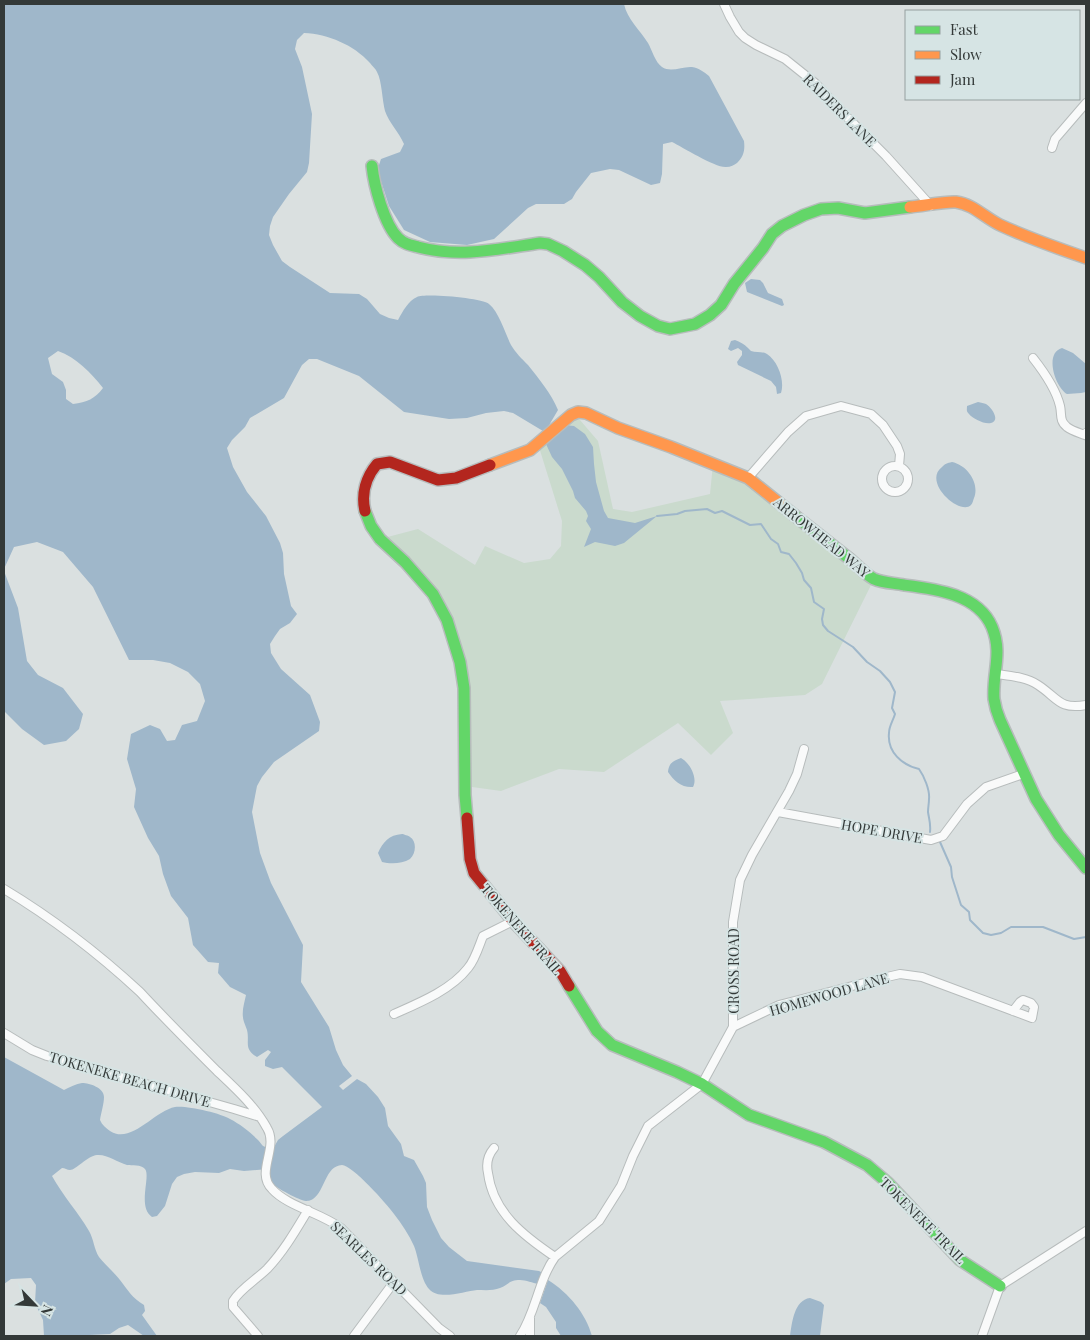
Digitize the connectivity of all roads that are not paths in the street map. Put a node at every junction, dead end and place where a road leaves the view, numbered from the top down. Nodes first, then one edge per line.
1 (724, 4) edge
2 (1086, 103) edge
3 (1052, 148) dead end
4 (372, 166) dead end
5 (931, 206) junction
6 (1086, 258) edge
7 (1032, 358) dead end
8 (549, 432) joint
9 (1086, 434) edge
10 (899, 466) dead end
11 (748, 478) junction
12 (996, 674) junction
13 (1086, 705) edge
14 (804, 749) dead end
15 (1023, 774) junction
16 (778, 812) junction
17 (1086, 868) edge
18 (4, 889) edge
19 (513, 921) junction
20 (1013, 1011) dead end
21 (394, 1014) dead end
22 (733, 1027) junction
23 (4, 1033) edge
24 (702, 1084) junction
25 (260, 1117) junction
26 (494, 1148) dead end
27 (308, 1210) junction
28 (1086, 1232) edge
29 (556, 1258) junction
30 (394, 1282) junction
31 (1000, 1286) junction
32 (530, 1317) junction
33 (258, 1336) edge
34 (354, 1336) edge
35 (450, 1336) edge
36 (520, 1336) edge
37 (530, 1336) edge
38 (982, 1336) edge

1 - 5 street, RAIDERS LANE
2 - 3 street
4 - 5 street
5 - 6 street
7 - 9 street
8 - 11 street, ARROWHEAD WAY
8 - 19 street, TOKENEKE TRAIL
10 - 11 street
11 - 12 street, ARROWHEAD WAY
12 - 13 street
12 - 15 street, ARROWHEAD WAY
14 - 16 street, CROSS ROAD
15 - 16 street, HOPE DRIVE
15 - 17 street, ARROWHEAD WAY
16 - 22 street, CROSS ROAD
18 - 25 street
19 - 21 street
19 - 24 street, TOKENEKE TRAIL
20 - 22 street, HOMEWOOD LANE
22 - 24 street, CROSS ROAD
23 - 25 street, TOKENEKE BEACH DRIVE
24 - 29 street, CROSS ROAD
24 - 31 street, TOKENEKE TRAIL
25 - 27 street, SEARLES ROAD
26 - 29 street
27 - 30 street, SEARLES ROAD
27 - 33 street
28 - 31 street
29 - 32 street, CROSS ROAD
30 - 34 street
30 - 35 street, SEARLES ROAD
31 - 38 street
32 - 36 street, CROSS ROAD
32 - 37 street, CROSS ROAD

